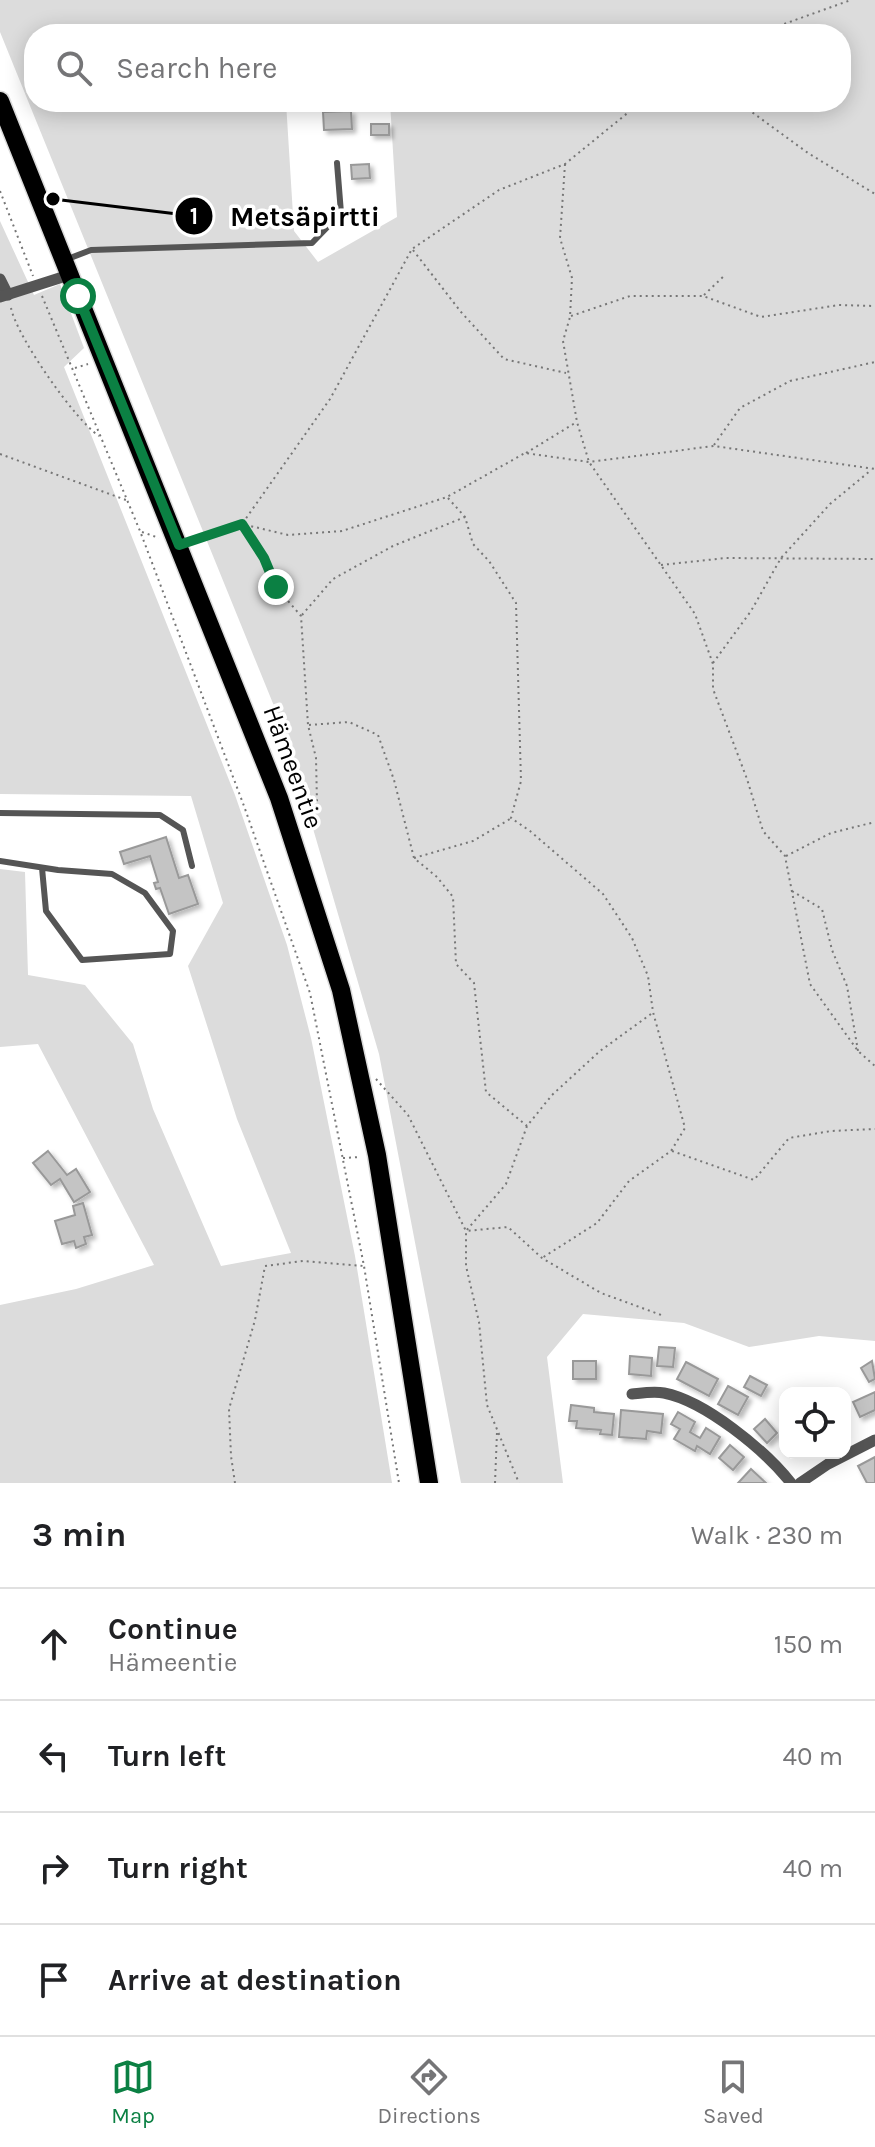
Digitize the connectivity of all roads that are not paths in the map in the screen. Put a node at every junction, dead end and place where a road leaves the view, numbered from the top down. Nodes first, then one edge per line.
1 (0, 101) edge
2 (337, 163) dead end
3 (66, 268) junction
4 (0, 279) edge
5 (4, 296) edge
6 (0, 813) edge
7 (0, 861) edge
8 (192, 866) dead end
9 (42, 868) junction
10 (632, 1394) dead end
11 (875, 1440) edge
12 (429, 1483) edge
13 (791, 1483) edge
14 (800, 1483) edge

1 - 3 main road, Hämeentie
2 - 3 lane
3 - 5 street
3 - 12 main road, Hämeentie
4 - 5 street
6 - 8 lane
7 - 9 lane
9 - 9 lane
10 - 13 street
11 - 14 street

